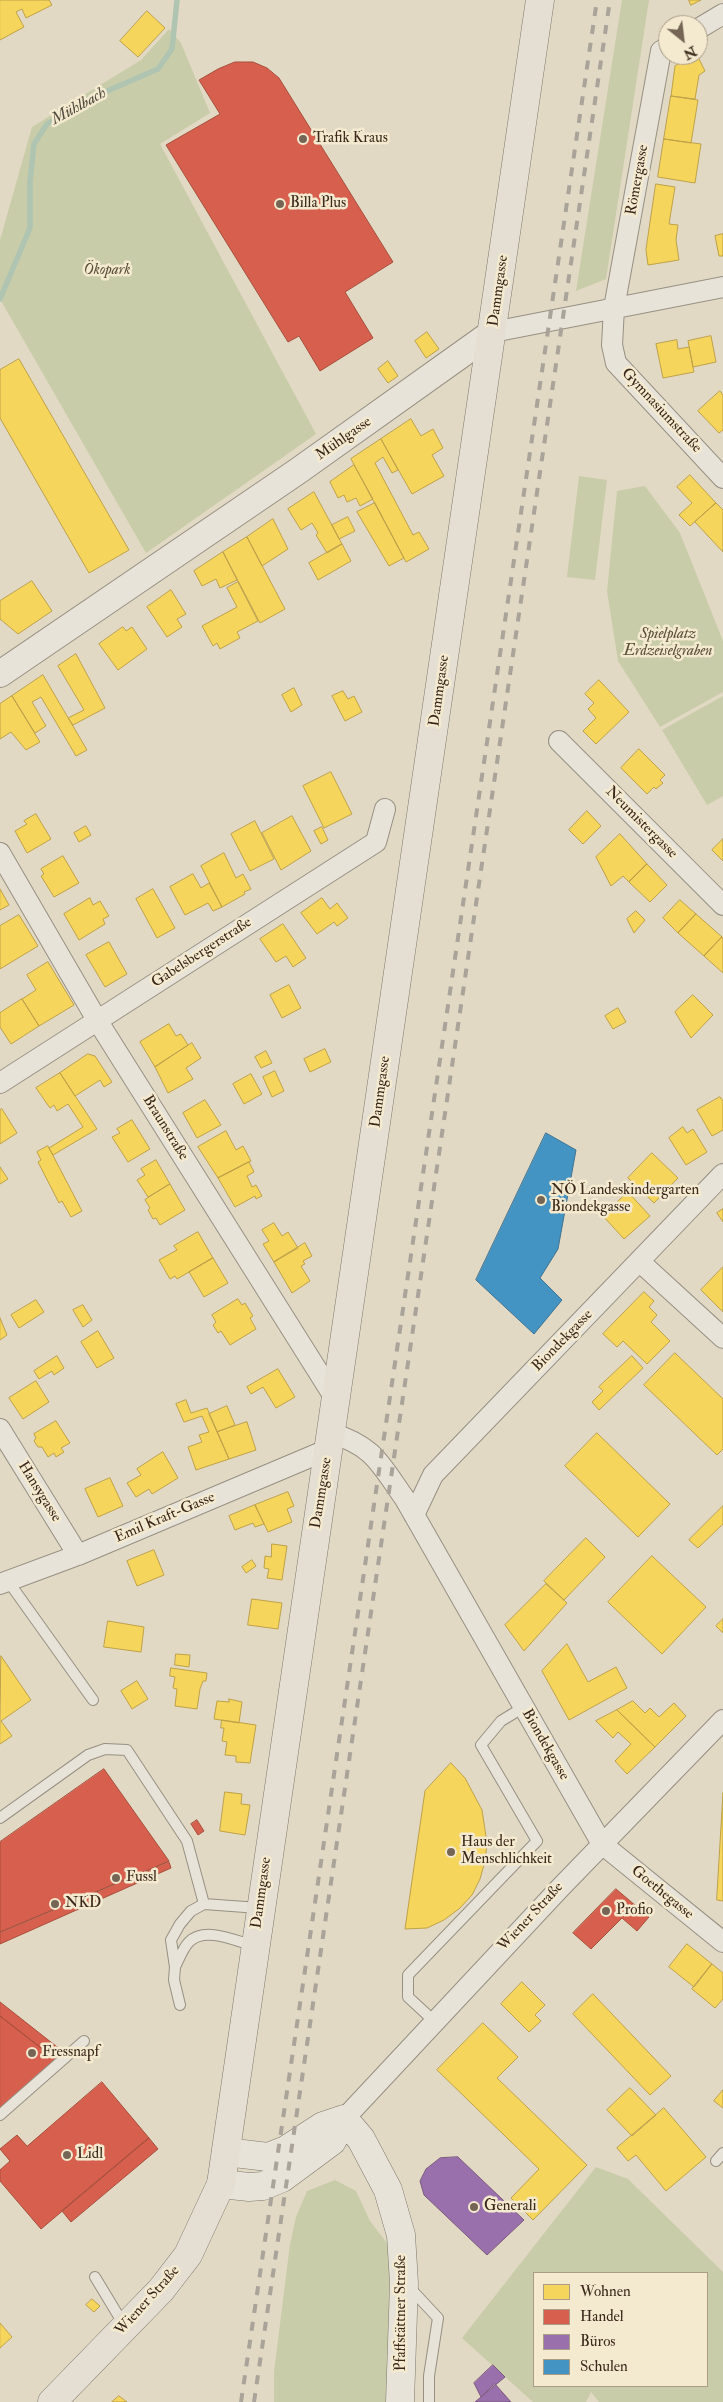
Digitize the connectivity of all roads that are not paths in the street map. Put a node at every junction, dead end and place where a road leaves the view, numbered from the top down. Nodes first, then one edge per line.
1 (540, 0) edge
2 (723, 14) edge
3 (708, 23) edge
4 (661, 65) edge
5 (723, 287) edge
6 (614, 308) junction
7 (493, 332) junction
8 (723, 478) edge
9 (0, 674) edge
10 (559, 741) dead end
11 (385, 809) dead end
12 (0, 854) edge
13 (723, 905) edge
14 (97, 1020) junction
15 (0, 1083) edge
16 (723, 1174) edge
17 (639, 1261) junction
18 (723, 1338) edge
19 (336, 1400) junction
20 (0, 1429) edge
21 (330, 1441) junction
22 (414, 1515) junction
23 (78, 1555) junction
24 (4, 1582) edge
25 (92, 1700) dead end
26 (524, 1707) junction
27 (723, 1720) edge
28 (0, 1818) edge
29 (602, 1844) junction
30 (204, 1904) junction
31 (260, 1908) junction
32 (723, 1942) edge
33 (254, 1946) junction
34 (175, 1966) junction
35 (180, 2005) dead end
36 (434, 2021) junction
37 (84, 2041) dead end
38 (0, 2115) edge
39 (344, 2119) junction
40 (226, 2152) junction
41 (221, 2184) junction
42 (95, 2277) dead end
43 (404, 2283) junction
44 (125, 2327) junction
45 (52, 2402) edge
46 (400, 2402) edge
47 (428, 2402) edge

1 - 7 main road, Dammgasse
2 - 3 street
4 - 6 street, Römergasse
5 - 6 street, Mühlgasse
6 - 7 street, Mühlgasse
6 - 8 street, Gymnasiumstraße
7 - 9 street, Mühlgasse
7 - 19 main road, Dammgasse
10 - 13 street, Neumistergasse
11 - 14 street, Gabelsbergerstraße
12 - 14 street, Braunstraße
14 - 15 street, Gabelsbergerstraße
14 - 19 street, Braunstraße
16 - 17 street, Biondekgasse
17 - 18 street
17 - 22 street, Biondekgasse
19 - 21 main road, Dammgasse
20 - 23 street, Hansygasse
21 - 22 street, Biondekgasse
21 - 23 street, Emil Kraft-Gasse
21 - 31 main road, Dammgasse
22 - 26 street, Biondekgasse
23 - 24 street, Emil Kraft-Gasse
24 - 25 lane
26 - 29 street, Biondekgasse
26 - 36 lane
27 - 29 street, Wiener Straße
28 - 30 lane
29 - 32 street, Goethegasse
29 - 36 street, Wiener Straße
30 - 31 lane
30 - 34 lane
31 - 33 main road, Dammgasse
33 - 34 lane
33 - 40 main road, Dammgasse
34 - 35 lane
36 - 39 street, Wiener Straße
37 - 38 lane
39 - 40 main road, Wiener Straße
39 - 41 main road, Wiener Straße
39 - 43 main road, Pfaffstättner Straße
40 - 41 main road, Dammgasse
41 - 44 main road, Wiener Straße
42 - 44 lane
43 - 46 main road, Pfaffstättner Straße
43 - 47 lane
44 - 45 main road, Wiener Straße

